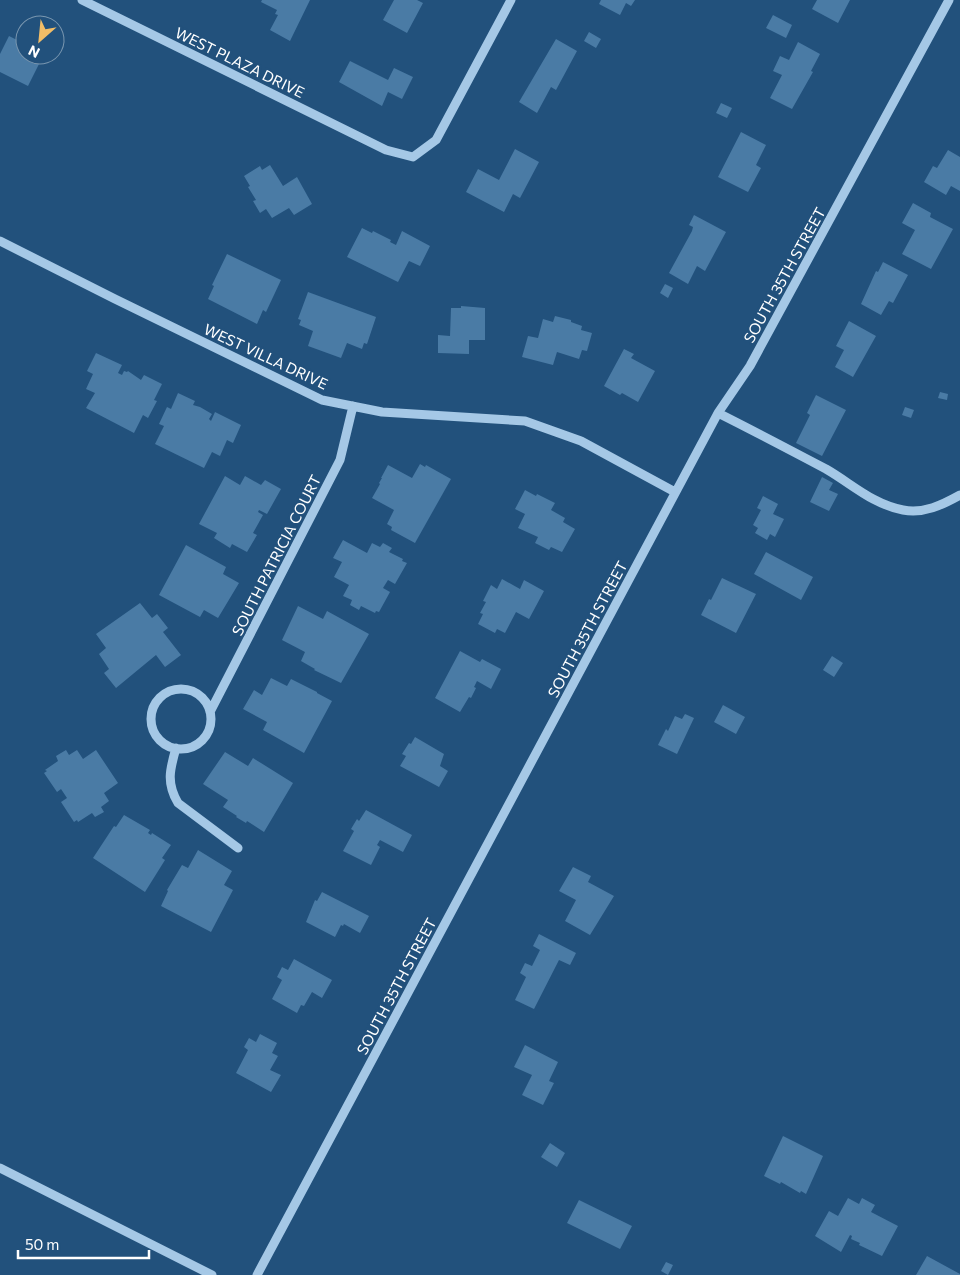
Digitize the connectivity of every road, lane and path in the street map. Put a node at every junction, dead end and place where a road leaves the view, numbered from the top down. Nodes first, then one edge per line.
1 (82, 0) edge
2 (511, 0) edge
3 (949, 0) edge
4 (0, 241) edge
5 (353, 406) junction
6 (718, 413) junction
7 (675, 492) junction
8 (960, 495) edge
9 (210, 712) junction
10 (176, 748) junction
11 (238, 848) dead end
12 (0, 1168) edge
13 (212, 1275) edge
14 (257, 1275) edge

1 - 2 street, WEST PLAZA DRIVE
3 - 6 street, SOUTH 35TH STREET
4 - 5 street, WEST VILLA DRIVE
5 - 7 street, WEST VILLA DRIVE
5 - 9 street, SOUTH PATRICIA COURT
6 - 7 street, SOUTH 35TH STREET
6 - 8 street
7 - 14 street, SOUTH 35TH STREET
9 - 10 street, SOUTH PATRICIA COURT
9 - 10 street
10 - 11 street
12 - 13 street

